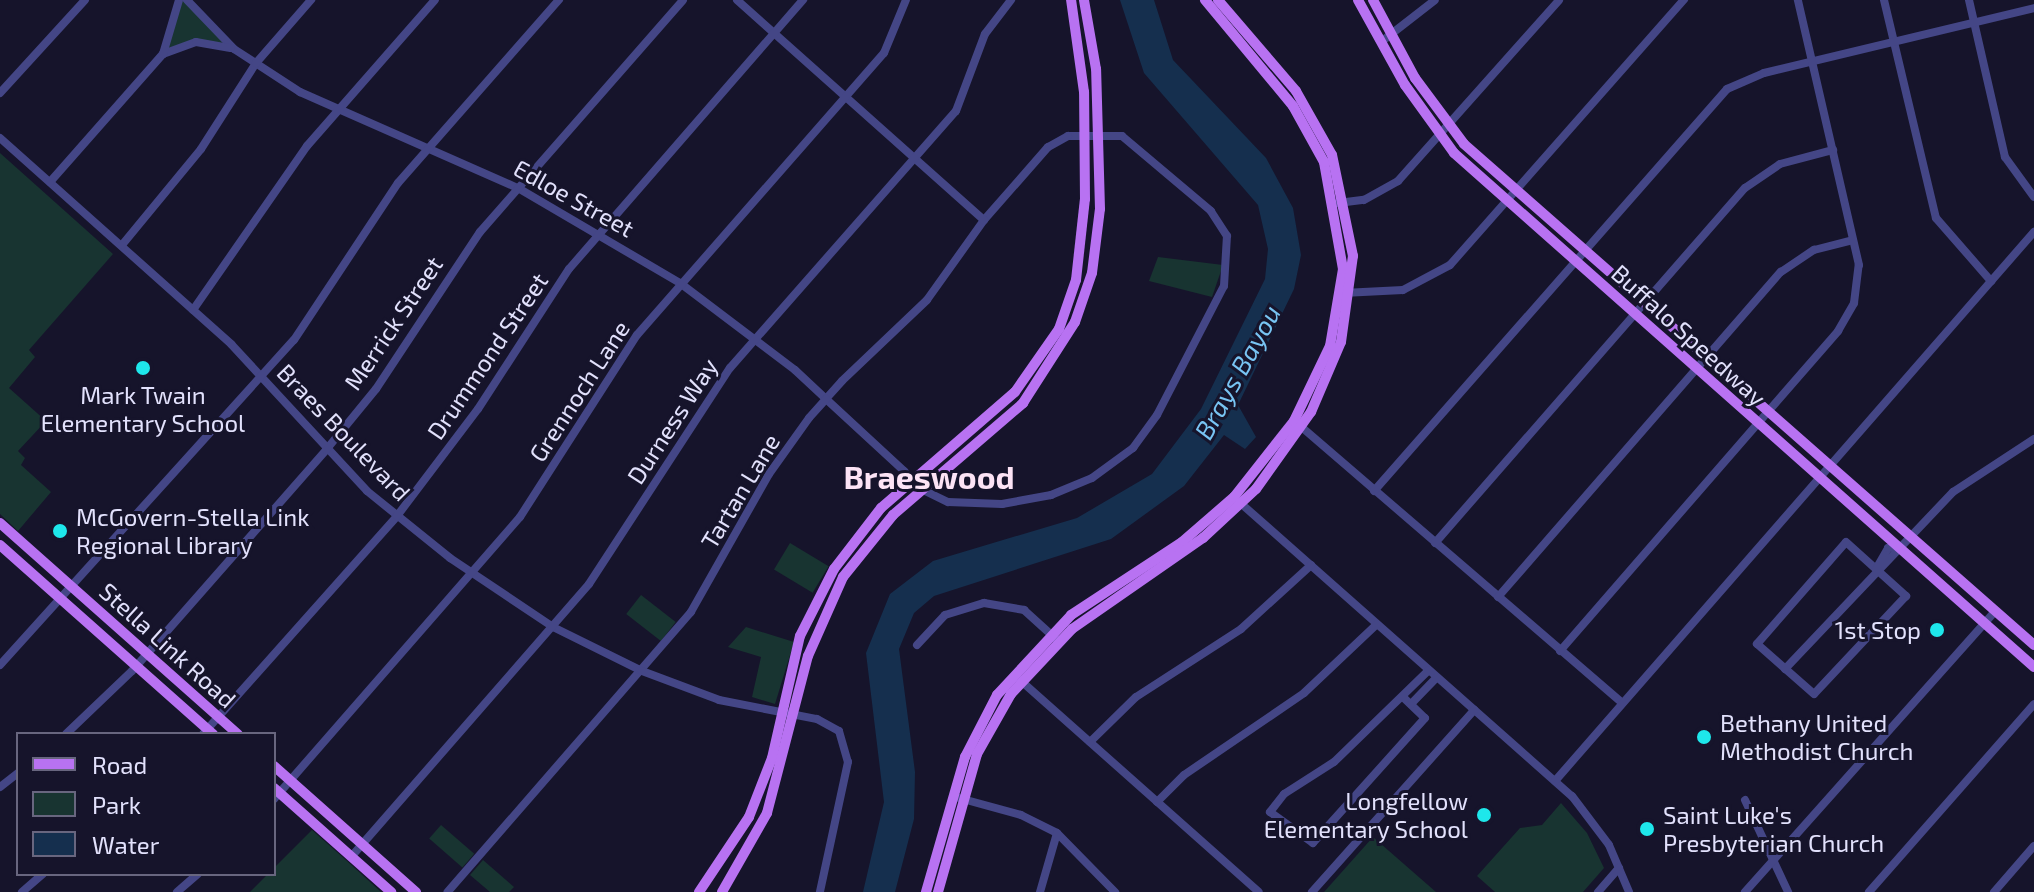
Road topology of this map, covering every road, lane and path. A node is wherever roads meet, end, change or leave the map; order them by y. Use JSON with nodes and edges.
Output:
{"nodes":[{"id":1,"x":85,"y":0,"type":"edge"},
{"id":2,"x":179,"y":0,"type":"edge"},
{"id":3,"x":187,"y":0,"type":"edge"},
{"id":4,"x":311,"y":0,"type":"edge"},
{"id":5,"x":435,"y":0,"type":"edge"},
{"id":6,"x":559,"y":0,"type":"edge"},
{"id":7,"x":683,"y":0,"type":"edge"},
{"id":8,"x":737,"y":0,"type":"edge"},
{"id":9,"x":803,"y":0,"type":"edge"},
{"id":10,"x":906,"y":0,"type":"edge"},
{"id":11,"x":1011,"y":0,"type":"edge"},
{"id":12,"x":1071,"y":0,"type":"edge"},
{"id":13,"x":1084,"y":0,"type":"edge"},
{"id":14,"x":1205,"y":0,"type":"edge"},
{"id":15,"x":1218,"y":0,"type":"edge"},
{"id":16,"x":1358,"y":0,"type":"edge"},
{"id":17,"x":1373,"y":0,"type":"edge"},
{"id":18,"x":1435,"y":0,"type":"edge"},
{"id":19,"x":1559,"y":0,"type":"edge"},
{"id":20,"x":1684,"y":0,"type":"edge"},
{"id":21,"x":1798,"y":0,"type":"edge"},
{"id":22,"x":1884,"y":0,"type":"edge"},
{"id":23,"x":1969,"y":0,"type":"edge"},
{"id":24,"x":2034,"y":8,"type":"edge"},
{"id":25,"x":1974,"y":22,"type":"junction"},
{"id":26,"x":775,"y":34,"type":"junction"},
{"id":27,"x":1392,"y":36,"type":"junction"},
{"id":28,"x":1894,"y":40,"type":"junction"},
{"id":29,"x":1381,"y":42,"type":"junction"},
{"id":30,"x":234,"y":49,"type":"junction"},
{"id":31,"x":163,"y":54,"type":"junction"},
{"id":32,"x":1812,"y":61,"type":"junction"},
{"id":33,"x":256,"y":63,"type":"junction"},
{"id":34,"x":0,"y":93,"type":"edge"},
{"id":35,"x":846,"y":97,"type":"junction"},
{"id":36,"x":336,"y":110,"type":"junction"},
{"id":37,"x":1447,"y":126,"type":"junction"},
{"id":38,"x":1099,"y":134,"type":"junction"},
{"id":39,"x":1083,"y":135,"type":"junction"},
{"id":40,"x":1439,"y":136,"type":"junction"},
{"id":41,"x":0,"y":138,"type":"edge"},
{"id":42,"x":430,"y":147,"type":"junction"},
{"id":43,"x":1833,"y":150,"type":"junction"},
{"id":44,"x":915,"y":158,"type":"junction"},
{"id":45,"x":50,"y":182,"type":"junction"},
{"id":46,"x":518,"y":188,"type":"junction"},
{"id":47,"x":1515,"y":190,"type":"junction"},
{"id":48,"x":2034,"y":197,"type":"edge"},
{"id":49,"x":1507,"y":200,"type":"junction"},
{"id":50,"x":1341,"y":203,"type":"junction"},
{"id":51,"x":984,"y":220,"type":"junction"},
{"id":52,"x":2034,"y":232,"type":"edge"},
{"id":53,"x":601,"y":233,"type":"junction"},
{"id":54,"x":1853,"y":240,"type":"junction"},
{"id":55,"x":122,"y":245,"type":"junction"},
{"id":56,"x":1578,"y":255,"type":"junction"},
{"id":57,"x":1991,"y":281,"type":"junction"},
{"id":58,"x":680,"y":283,"type":"junction"},
{"id":59,"x":1346,"y":293,"type":"junction"},
{"id":60,"x":1643,"y":304,"type":"junction"},
{"id":61,"x":193,"y":310,"type":"junction"},
{"id":62,"x":1635,"y":314,"type":"junction"},
{"id":63,"x":1057,"y":331,"type":"junction"},
{"id":64,"x":1069,"y":336,"type":"junction"},
{"id":65,"x":755,"y":337,"type":"junction"},
{"id":66,"x":1705,"y":359,"type":"junction"},
{"id":67,"x":1697,"y":369,"type":"junction"},
{"id":68,"x":262,"y":377,"type":"junction"},
{"id":69,"x":826,"y":399,"type":"junction"},
{"id":70,"x":1766,"y":412,"type":"junction"},
{"id":71,"x":1757,"y":422,"type":"junction"},
{"id":72,"x":1298,"y":424,"type":"junction"},
{"id":73,"x":2034,"y":439,"type":"edge"},
{"id":74,"x":326,"y":450,"type":"junction"},
{"id":75,"x":1829,"y":467,"type":"junction"},
{"id":76,"x":1821,"y":476,"type":"junction"},
{"id":77,"x":912,"y":479,"type":"junction"},
{"id":78,"x":921,"y":489,"type":"junction"},
{"id":79,"x":1374,"y":491,"type":"junction"},
{"id":80,"x":1238,"y":500,"type":"junction"},
{"id":81,"x":397,"y":516,"type":"junction"},
{"id":82,"x":1,"y":526,"type":"edge"},
{"id":83,"x":1909,"y":537,"type":"junction"},
{"id":84,"x":1435,"y":543,"type":"junction"},
{"id":85,"x":0,"y":545,"type":"edge"},
{"id":86,"x":1899,"y":546,"type":"junction"},
{"id":87,"x":1311,"y":565,"type":"junction"},
{"id":88,"x":834,"y":569,"type":"junction"},
{"id":89,"x":1876,"y":569,"type":"junction"},
{"id":90,"x":473,"y":574,"type":"junction"},
{"id":91,"x":844,"y":576,"type":"junction"},
{"id":92,"x":74,"y":589,"type":"junction"},
{"id":93,"x":1498,"y":597,"type":"junction"},
{"id":94,"x":64,"y":601,"type":"junction"},
{"id":95,"x":1995,"y":611,"type":"junction"},
{"id":96,"x":1983,"y":622,"type":"junction"},
{"id":97,"x":1377,"y":624,"type":"junction"},
{"id":98,"x":553,"y":627,"type":"junction"},
{"id":99,"x":1054,"y":637,"type":"junction"},
{"id":100,"x":917,"y":645,"type":"dead end"},
{"id":101,"x":2034,"y":645,"type":"edge"},
{"id":102,"x":1560,"y":651,"type":"junction"},
{"id":103,"x":147,"y":654,"type":"junction"},
{"id":104,"x":0,"y":665,"type":"edge"},
{"id":105,"x":136,"y":666,"type":"junction"},
{"id":106,"x":2034,"y":667,"type":"edge"},
{"id":107,"x":1785,"y":669,"type":"junction"},
{"id":108,"x":1429,"y":670,"type":"junction"},
{"id":109,"x":642,"y":671,"type":"junction"},
{"id":110,"x":1437,"y":677,"type":"junction"},
{"id":111,"x":1017,"y":678,"type":"junction"},
{"id":112,"x":1407,"y":701,"type":"junction"},
{"id":113,"x":1622,"y":703,"type":"junction"},
{"id":114,"x":2034,"y":704,"type":"edge"},
{"id":115,"x":1474,"y":710,"type":"junction"},
{"id":116,"x":782,"y":712,"type":"junction"},
{"id":117,"x":795,"y":714,"type":"junction"},
{"id":118,"x":219,"y":717,"type":"junction"},
{"id":119,"x":68,"y":732,"type":"edge"},
{"id":120,"x":208,"y":732,"type":"edge"},
{"id":121,"x":236,"y":732,"type":"edge"},
{"id":122,"x":1090,"y":742,"type":"junction"},
{"id":123,"x":276,"y":768,"type":"edge"},
{"id":124,"x":16,"y":775,"type":"edge"},
{"id":125,"x":291,"y":780,"type":"junction"},
{"id":126,"x":1555,"y":781,"type":"junction"},
{"id":127,"x":0,"y":787,"type":"edge"},
{"id":128,"x":276,"y":793,"type":"edge"},
{"id":129,"x":958,"y":798,"type":"junction"},
{"id":130,"x":1745,"y":800,"type":"dead end"},
{"id":131,"x":1157,"y":802,"type":"junction"},
{"id":132,"x":745,"y":826,"type":"junction"},
{"id":133,"x":761,"y":826,"type":"junction"},
{"id":134,"x":1057,"y":833,"type":"junction"},
{"id":135,"x":362,"y":844,"type":"junction"},
{"id":136,"x":2034,"y":846,"type":"edge"},
{"id":137,"x":351,"y":857,"type":"junction"},
{"id":138,"x":1772,"y":861,"type":"junction"},
{"id":139,"x":1619,"y":868,"type":"junction"},
{"id":140,"x":41,"y":876,"type":"edge"},
{"id":141,"x":196,"y":876,"type":"edge"},
{"id":142,"x":22,"y":892,"type":"edge"},
{"id":143,"x":177,"y":892,"type":"edge"},
{"id":144,"x":391,"y":892,"type":"edge"},
{"id":145,"x":416,"y":892,"type":"edge"},
{"id":146,"x":448,"y":892,"type":"edge"},
{"id":147,"x":699,"y":892,"type":"edge"},
{"id":148,"x":722,"y":892,"type":"edge"},
{"id":149,"x":820,"y":892,"type":"edge"},
{"id":150,"x":926,"y":892,"type":"edge"},
{"id":151,"x":938,"y":892,"type":"edge"},
{"id":152,"x":1040,"y":892,"type":"edge"},
{"id":153,"x":1115,"y":892,"type":"edge"},
{"id":154,"x":1259,"y":892,"type":"edge"},
{"id":155,"x":1312,"y":892,"type":"edge"},
{"id":156,"x":1598,"y":892,"type":"edge"},
{"id":157,"x":1629,"y":892,"type":"edge"},
{"id":158,"x":1745,"y":892,"type":"edge"},
{"id":159,"x":1788,"y":892,"type":"edge"},
{"id":160,"x":1869,"y":892,"type":"edge"},
{"id":161,"x":1994,"y":892,"type":"edge"}],
"edges":[{"from":1,"to":34,"type":"street"},
{"from":2,"to":31,"type":"street"},
{"from":3,"to":30,"type":"street","name":"Edloe Street"},
{"from":4,"to":33,"type":"street"},
{"from":5,"to":36,"type":"street"},
{"from":6,"to":42,"type":"street"},
{"from":7,"to":46,"type":"street","name":"Merrick Street"},
{"from":8,"to":26,"type":"street"},
{"from":9,"to":26,"type":"street","name":"Drummond Street"},
{"from":10,"to":35,"type":"street","name":"Grennoch Lane"},
{"from":11,"to":44,"type":"street","name":"Durness Way"},
{"from":12,"to":39,"type":"main road"},
{"from":13,"to":38,"type":"main road"},
{"from":14,"to":50,"type":"main road"},
{"from":15,"to":50,"type":"main road"},
{"from":16,"to":29,"type":"main road","name":"Buffalo Speedway"},
{"from":17,"to":27,"type":"main road","name":"Buffalo Speedway"},
{"from":18,"to":27,"type":"street"},
{"from":19,"to":37,"type":"street"},
{"from":20,"to":47,"type":"street"},
{"from":21,"to":32,"type":"street"},
{"from":22,"to":28,"type":"street"},
{"from":23,"to":25,"type":"street"},
{"from":24,"to":25,"type":"street"},
{"from":25,"to":28,"type":"street"},
{"from":25,"to":48,"type":"street"},
{"from":26,"to":35,"type":"street"},
{"from":26,"to":53,"type":"street","name":"Drummond Street"},
{"from":27,"to":29,"type":"street"},
{"from":27,"to":37,"type":"main road","name":"Buffalo Speedway"},
{"from":28,"to":32,"type":"street"},
{"from":28,"to":57,"type":"street"},
{"from":29,"to":40,"type":"main road","name":"Buffalo Speedway"},
{"from":30,"to":31,"type":"street"},
{"from":30,"to":33,"type":"street","name":"Edloe Street"},
{"from":31,"to":45,"type":"street"},
{"from":32,"to":43,"type":"street"},
{"from":32,"to":56,"type":"street"},
{"from":33,"to":36,"type":"street","name":"Edloe Street"},
{"from":33,"to":55,"type":"street"},
{"from":35,"to":44,"type":"street"},
{"from":35,"to":58,"type":"street","name":"Grennoch Lane"},
{"from":36,"to":42,"type":"street","name":"Edloe Street"},
{"from":36,"to":61,"type":"street"},
{"from":37,"to":40,"type":"street"},
{"from":37,"to":47,"type":"main road","name":"Buffalo Speedway"},
{"from":38,"to":39,"type":"street","name":"Tartan Lane"},
{"from":38,"to":64,"type":"main road"},
{"from":38,"to":78,"type":"street","name":"Tartan Lane"},
{"from":39,"to":51,"type":"street","name":"Tartan Lane"},
{"from":39,"to":63,"type":"main road"},
{"from":40,"to":49,"type":"main road","name":"Buffalo Speedway"},
{"from":40,"to":50,"type":"street"},
{"from":41,"to":45,"type":"street","name":"Braes Boulevard"},
{"from":42,"to":46,"type":"street","name":"Edloe Street"},
{"from":42,"to":68,"type":"street"},
{"from":43,"to":54,"type":"street"},
{"from":43,"to":60,"type":"street"},
{"from":44,"to":51,"type":"street"},
{"from":44,"to":65,"type":"street","name":"Durness Way"},
{"from":45,"to":55,"type":"street","name":"Braes Boulevard"},
{"from":46,"to":53,"type":"street","name":"Edloe Street"},
{"from":46,"to":74,"type":"street","name":"Merrick Street"},
{"from":47,"to":49,"type":"street"},
{"from":47,"to":56,"type":"main road","name":"Buffalo Speedway"},
{"from":49,"to":56,"type":"main road","name":"Buffalo Speedway"},
{"from":49,"to":59,"type":"street"},
{"from":50,"to":59,"type":"main road"},
{"from":51,"to":69,"type":"street","name":"Tartan Lane"},
{"from":52,"to":57,"type":"street"},
{"from":53,"to":58,"type":"street","name":"Edloe Street"},
{"from":53,"to":81,"type":"street","name":"Drummond Street"},
{"from":54,"to":66,"type":"street"},
{"from":54,"to":70,"type":"street"},
{"from":55,"to":61,"type":"street","name":"Braes Boulevard"},
{"from":56,"to":60,"type":"main road","name":"Buffalo Speedway"},
{"from":56,"to":62,"type":"main road","name":"Buffalo Speedway"},
{"from":56,"to":79,"type":"street"},
{"from":57,"to":75,"type":"street"},
{"from":58,"to":65,"type":"street","name":"Edloe Street"},
{"from":58,"to":90,"type":"street","name":"Grennoch Lane"},
{"from":59,"to":72,"type":"main road"},
{"from":60,"to":62,"type":"street"},
{"from":60,"to":66,"type":"main road","name":"Buffalo Speedway"},
{"from":61,"to":68,"type":"street","name":"Braes Boulevard"},
{"from":62,"to":67,"type":"main road","name":"Buffalo Speedway"},
{"from":62,"to":84,"type":"street"},
{"from":63,"to":64,"type":"main road"},
{"from":63,"to":77,"type":"main road"},
{"from":64,"to":78,"type":"main road"},
{"from":65,"to":69,"type":"street","name":"Edloe Street"},
{"from":65,"to":98,"type":"street","name":"Durness Way"},
{"from":66,"to":67,"type":"street"},
{"from":66,"to":70,"type":"main road","name":"Buffalo Speedway"},
{"from":67,"to":71,"type":"main road","name":"Buffalo Speedway"},
{"from":67,"to":93,"type":"street"},
{"from":68,"to":74,"type":"street","name":"Braes Boulevard"},
{"from":68,"to":92,"type":"street"},
{"from":69,"to":77,"type":"street","name":"Edloe Street"},
{"from":69,"to":109,"type":"street","name":"Tartan Lane"},
{"from":70,"to":71,"type":"street"},
{"from":70,"to":75,"type":"main road","name":"Buffalo Speedway"},
{"from":71,"to":76,"type":"main road","name":"Buffalo Speedway"},
{"from":71,"to":102,"type":"street"},
{"from":72,"to":79,"type":"street"},
{"from":72,"to":80,"type":"main road"},
{"from":73,"to":83,"type":"street"},
{"from":74,"to":81,"type":"street","name":"Braes Boulevard"},
{"from":74,"to":103,"type":"street","name":"Merrick Street"},
{"from":75,"to":76,"type":"street"},
{"from":75,"to":83,"type":"main road","name":"Buffalo Speedway"},
{"from":76,"to":86,"type":"main road","name":"Buffalo Speedway"},
{"from":76,"to":113,"type":"street"},
{"from":77,"to":78,"type":"street","name":"Edloe Street"},
{"from":77,"to":88,"type":"main road"},
{"from":78,"to":91,"type":"main road"},
{"from":79,"to":84,"type":"street"},
{"from":80,"to":87,"type":"street"},
{"from":80,"to":99,"type":"main road"},
{"from":81,"to":90,"type":"street","name":"Braes Boulevard"},
{"from":81,"to":118,"type":"street","name":"Drummond Street"},
{"from":82,"to":92,"type":"main road","name":"Stella Link Road"},
{"from":83,"to":86,"type":"street"},
{"from":83,"to":95,"type":"main road","name":"Buffalo Speedway"},
{"from":84,"to":93,"type":"street"},
{"from":85,"to":94,"type":"main road","name":"Stella Link Road"},
{"from":86,"to":89,"type":"street"},
{"from":86,"to":96,"type":"main road","name":"Buffalo Speedway"},
{"from":87,"to":97,"type":"street"},
{"from":87,"to":122,"type":"street"},
{"from":88,"to":91,"type":"main road"},
{"from":88,"to":116,"type":"main road"},
{"from":89,"to":107,"type":"street"},
{"from":89,"to":107,"type":"street"},
{"from":89,"to":107,"type":"street"},
{"from":90,"to":98,"type":"street","name":"Braes Boulevard"},
{"from":90,"to":125,"type":"street","name":"Grennoch Lane"},
{"from":91,"to":117,"type":"main road"},
{"from":92,"to":94,"type":"street"},
{"from":92,"to":103,"type":"main road","name":"Stella Link Road"},
{"from":93,"to":102,"type":"street"},
{"from":94,"to":104,"type":"street"},
{"from":94,"to":105,"type":"main road","name":"Stella Link Road"},
{"from":95,"to":96,"type":"street"},
{"from":95,"to":101,"type":"main road","name":"Buffalo Speedway"},
{"from":96,"to":106,"type":"main road","name":"Buffalo Speedway"},
{"from":96,"to":138,"type":"street"},
{"from":97,"to":108,"type":"street"},
{"from":97,"to":131,"type":"street"},
{"from":98,"to":109,"type":"street","name":"Braes Boulevard"},
{"from":98,"to":135,"type":"street","name":"Durness Way"},
{"from":99,"to":100,"type":"street"},
{"from":99,"to":111,"type":"main road"},
{"from":102,"to":113,"type":"street"},
{"from":103,"to":105,"type":"street","name":"Merrick Street"},
{"from":103,"to":118,"type":"main road","name":"Stella Link Road"},
{"from":105,"to":119,"type":"street","name":"Merrick Street"},
{"from":105,"to":120,"type":"main road","name":"Stella Link Road"},
{"from":108,"to":110,"type":"street"},
{"from":108,"to":112,"type":"street"},
{"from":109,"to":116,"type":"street","name":"Braes Boulevard"},
{"from":109,"to":146,"type":"street","name":"Tartan Lane"},
{"from":110,"to":112,"type":"street"},
{"from":110,"to":115,"type":"street"},
{"from":111,"to":122,"type":"street"},
{"from":111,"to":129,"type":"main road"},
{"from":112,"to":112,"type":"street"},
{"from":113,"to":126,"type":"street"},
{"from":114,"to":160,"type":"street"},
{"from":115,"to":126,"type":"street"},
{"from":115,"to":155,"type":"street"},
{"from":116,"to":117,"type":"street","name":"Braes Boulevard"},
{"from":116,"to":132,"type":"main road"},
{"from":117,"to":133,"type":"main road"},
{"from":117,"to":149,"type":"street","name":"Braes Boulevard"},
{"from":118,"to":120,"type":"street","name":"Drummond Street"},
{"from":118,"to":121,"type":"main road","name":"Stella Link Road"},
{"from":122,"to":131,"type":"street"},
{"from":123,"to":125,"type":"main road"},
{"from":124,"to":127,"type":"street"},
{"from":125,"to":128,"type":"street","name":"Grennoch Lane"},
{"from":125,"to":135,"type":"main road"},
{"from":126,"to":139,"type":"street"},
{"from":128,"to":137,"type":"main road"},
{"from":129,"to":134,"type":"street"},
{"from":129,"to":150,"type":"main road"},
{"from":129,"to":151,"type":"main road"},
{"from":130,"to":138,"type":"street"},
{"from":131,"to":154,"type":"street"},
{"from":132,"to":133,"type":"main road"},
{"from":132,"to":147,"type":"main road"},
{"from":133,"to":148,"type":"main road"},
{"from":134,"to":152,"type":"street"},
{"from":134,"to":153,"type":"street"},
{"from":135,"to":137,"type":"street","name":"Durness Way"},
{"from":135,"to":145,"type":"main road"},
{"from":136,"to":161,"type":"street"},
{"from":137,"to":144,"type":"main road"},
{"from":138,"to":158,"type":"street"},
{"from":138,"to":159,"type":"street"},
{"from":139,"to":156,"type":"street"},
{"from":139,"to":157,"type":"street"},
{"from":140,"to":142,"type":"street"},
{"from":141,"to":143,"type":"street"}]}
